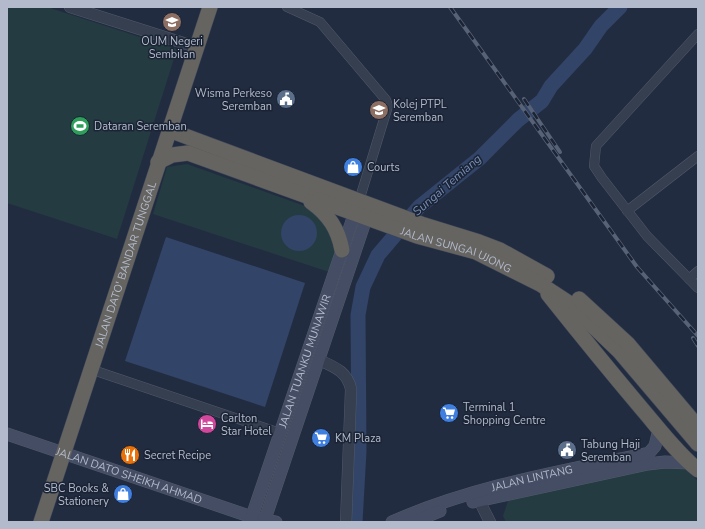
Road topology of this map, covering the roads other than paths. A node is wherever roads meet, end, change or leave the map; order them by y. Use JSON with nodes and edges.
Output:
{"nodes":[{"id":1,"x":70,"y":7,"type":"edge"},
{"id":2,"x":210,"y":7,"type":"edge"},
{"id":3,"x":286,"y":7,"type":"edge"},
{"id":4,"x":698,"y":34,"type":"edge"},
{"id":5,"x":196,"y":47,"type":"junction"},
{"id":6,"x":168,"y":130,"type":"junction"},
{"id":7,"x":698,"y":156,"type":"edge"},
{"id":8,"x":158,"y":162,"type":"junction"},
{"id":9,"x":300,"y":194,"type":"junction"},
{"id":10,"x":363,"y":210,"type":"junction"},
{"id":11,"x":627,"y":211,"type":"junction"},
{"id":12,"x":421,"y":230,"type":"junction"},
{"id":13,"x":342,"y":250,"type":"junction"},
{"id":14,"x":698,"y":271,"type":"edge"},
{"id":15,"x":689,"y":279,"type":"junction"},
{"id":16,"x":540,"y":284,"type":"junction"},
{"id":17,"x":698,"y":288,"type":"edge"},
{"id":18,"x":318,"y":360,"type":"junction"},
{"id":19,"x":90,"y":370,"type":"junction"},
{"id":20,"x":698,"y":427,"type":"edge"},
{"id":21,"x":659,"y":429,"type":"junction"},
{"id":22,"x":280,"y":433,"type":"junction"},
{"id":23,"x":7,"y":434,"type":"edge"},
{"id":24,"x":698,"y":444,"type":"edge"},
{"id":25,"x":63,"y":453,"type":"junction"},
{"id":26,"x":621,"y":465,"type":"junction"},
{"id":27,"x":694,"y":466,"type":"edge"},
{"id":28,"x":477,"y":497,"type":"junction"},
{"id":29,"x":261,"y":521,"type":"edge"},
{"id":30,"x":41,"y":522,"type":"edge"},
{"id":31,"x":346,"y":522,"type":"edge"},
{"id":32,"x":392,"y":522,"type":"edge"},
{"id":33,"x":413,"y":522,"type":"edge"},
{"id":34,"x":490,"y":522,"type":"edge"}],
"edges":[{"from":1,"to":5,"type":"street"},
{"from":2,"to":5,"type":"highway","name":"JALAN DATO' BANDAR TUNGGAL"},
{"from":3,"to":10,"type":"street"},
{"from":4,"to":11,"type":"street"},
{"from":5,"to":6,"type":"highway","name":"JALAN DATO' BANDAR TUNGGAL"},
{"from":6,"to":8,"type":"highway","name":"JALAN DATO' BANDAR TUNGGAL"},
{"from":6,"to":10,"type":"highway","name":"JALAN SUNGAI UJONG"},
{"from":7,"to":11,"type":"street"},
{"from":8,"to":9,"type":"highway","name":"JALAN SUNGAI UJONG"},
{"from":8,"to":19,"type":"highway","name":"JALAN DATO' BANDAR TUNGGAL"},
{"from":9,"to":10,"type":"highway","name":"JALAN SUNGAI UJONG"},
{"from":9,"to":13,"type":"highway"},
{"from":10,"to":12,"type":"highway","name":"JALAN SUNGAI UJONG"},
{"from":10,"to":13,"type":"main road","name":"JALAN TUANKU MUNAWIR"},
{"from":10,"to":18,"type":"main road","name":"JALAN TUANKU MUNAWIR"},
{"from":11,"to":15,"type":"street"},
{"from":12,"to":16,"type":"highway","name":"JALAN SUNGAI UJONG"},
{"from":12,"to":20,"type":"highway","name":"JALAN SUNGAI UJONG"},
{"from":13,"to":22,"type":"main road","name":"JALAN TUANKU MUNAWIR"},
{"from":14,"to":15,"type":"street"},
{"from":15,"to":17,"type":"street"},
{"from":16,"to":21,"type":"highway"},
{"from":16,"to":24,"type":"highway","name":"JALAN SUNGAI UJONG"},
{"from":18,"to":29,"type":"main road","name":"JALAN TUANKU MUNAWIR"},
{"from":18,"to":31,"type":"street"},
{"from":19,"to":22,"type":"street"},
{"from":19,"to":25,"type":"highway","name":"JALAN DATO' BANDAR TUNGGAL"},
{"from":21,"to":26,"type":"main road","name":"JALAN LINTANG"},
{"from":21,"to":27,"type":"highway"},
{"from":22,"to":29,"type":"main road","name":"JALAN TUANKU MUNAWIR"},
{"from":23,"to":25,"type":"main road","name":"JALAN DATO SHEIKH AHMAD"},
{"from":25,"to":29,"type":"main road","name":"JALAN DATO SHEIKH AHMAD"},
{"from":25,"to":30,"type":"highway","name":"JALAN DATO' BANDAR TUNGGAL"},
{"from":26,"to":27,"type":"main road","name":"JALAN LINTANG"},
{"from":26,"to":28,"type":"main road","name":"JALAN LINTANG"},
{"from":28,"to":32,"type":"main road","name":"JALAN LINTANG"},
{"from":28,"to":33,"type":"main road","name":"JALAN LINTANG"},
{"from":28,"to":34,"type":"street"}]}
